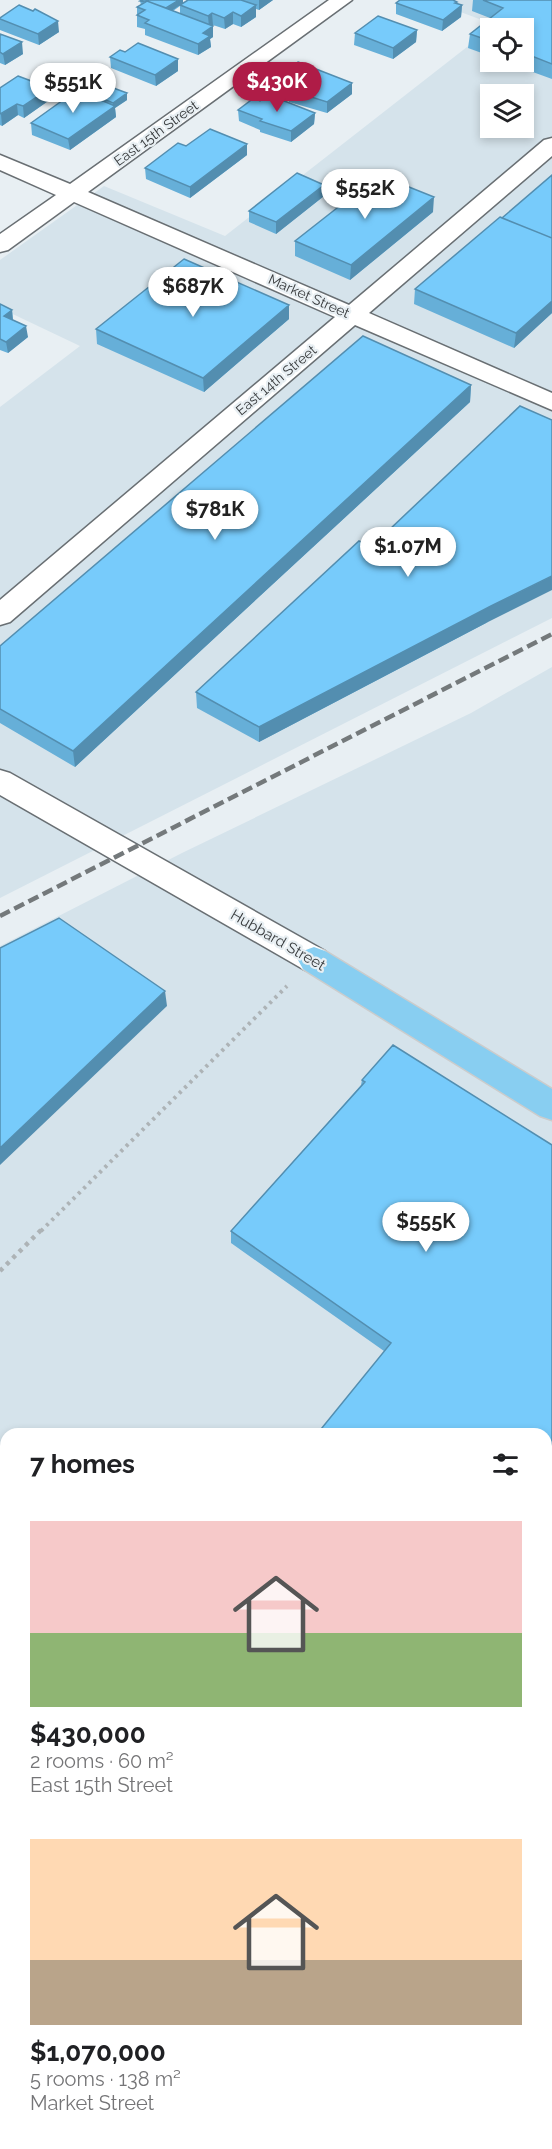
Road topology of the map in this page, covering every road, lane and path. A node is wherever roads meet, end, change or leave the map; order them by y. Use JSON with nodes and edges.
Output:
{"nodes":[{"id":1,"x":342,"y":0,"type":"edge"},
{"id":2,"x":552,"y":145,"type":"edge"},
{"id":3,"x":0,"y":162,"type":"edge"},
{"id":4,"x":72,"y":193,"type":"junction"},
{"id":5,"x":0,"y":245,"type":"edge"},
{"id":6,"x":352,"y":315,"type":"junction"},
{"id":7,"x":552,"y":402,"type":"edge"},
{"id":8,"x":0,"y":615,"type":"edge"},
{"id":9,"x":0,"y":781,"type":"edge"},
{"id":10,"x":314,"y":960,"type":"junction"},
{"id":11,"x":552,"y":1107,"type":"edge"},
{"id":12,"x":0,"y":1271,"type":"edge"}],
"edges":[{"from":1,"to":4,"type":"street","name":"East 15th Street"},
{"from":2,"to":6,"type":"street","name":"East 14th Street"},
{"from":3,"to":4,"type":"street","name":"Market Street"},
{"from":4,"to":5,"type":"street","name":"East 15th Street"},
{"from":4,"to":6,"type":"street","name":"Market Street"},
{"from":6,"to":7,"type":"street","name":"Market Street"},
{"from":6,"to":8,"type":"street","name":"East 14th Street"},
{"from":9,"to":10,"type":"street","name":"Hubbard Street"},
{"from":10,"to":11,"type":"main road","name":"Hubbard Street"},
{"from":10,"to":12,"type":"path"}]}
